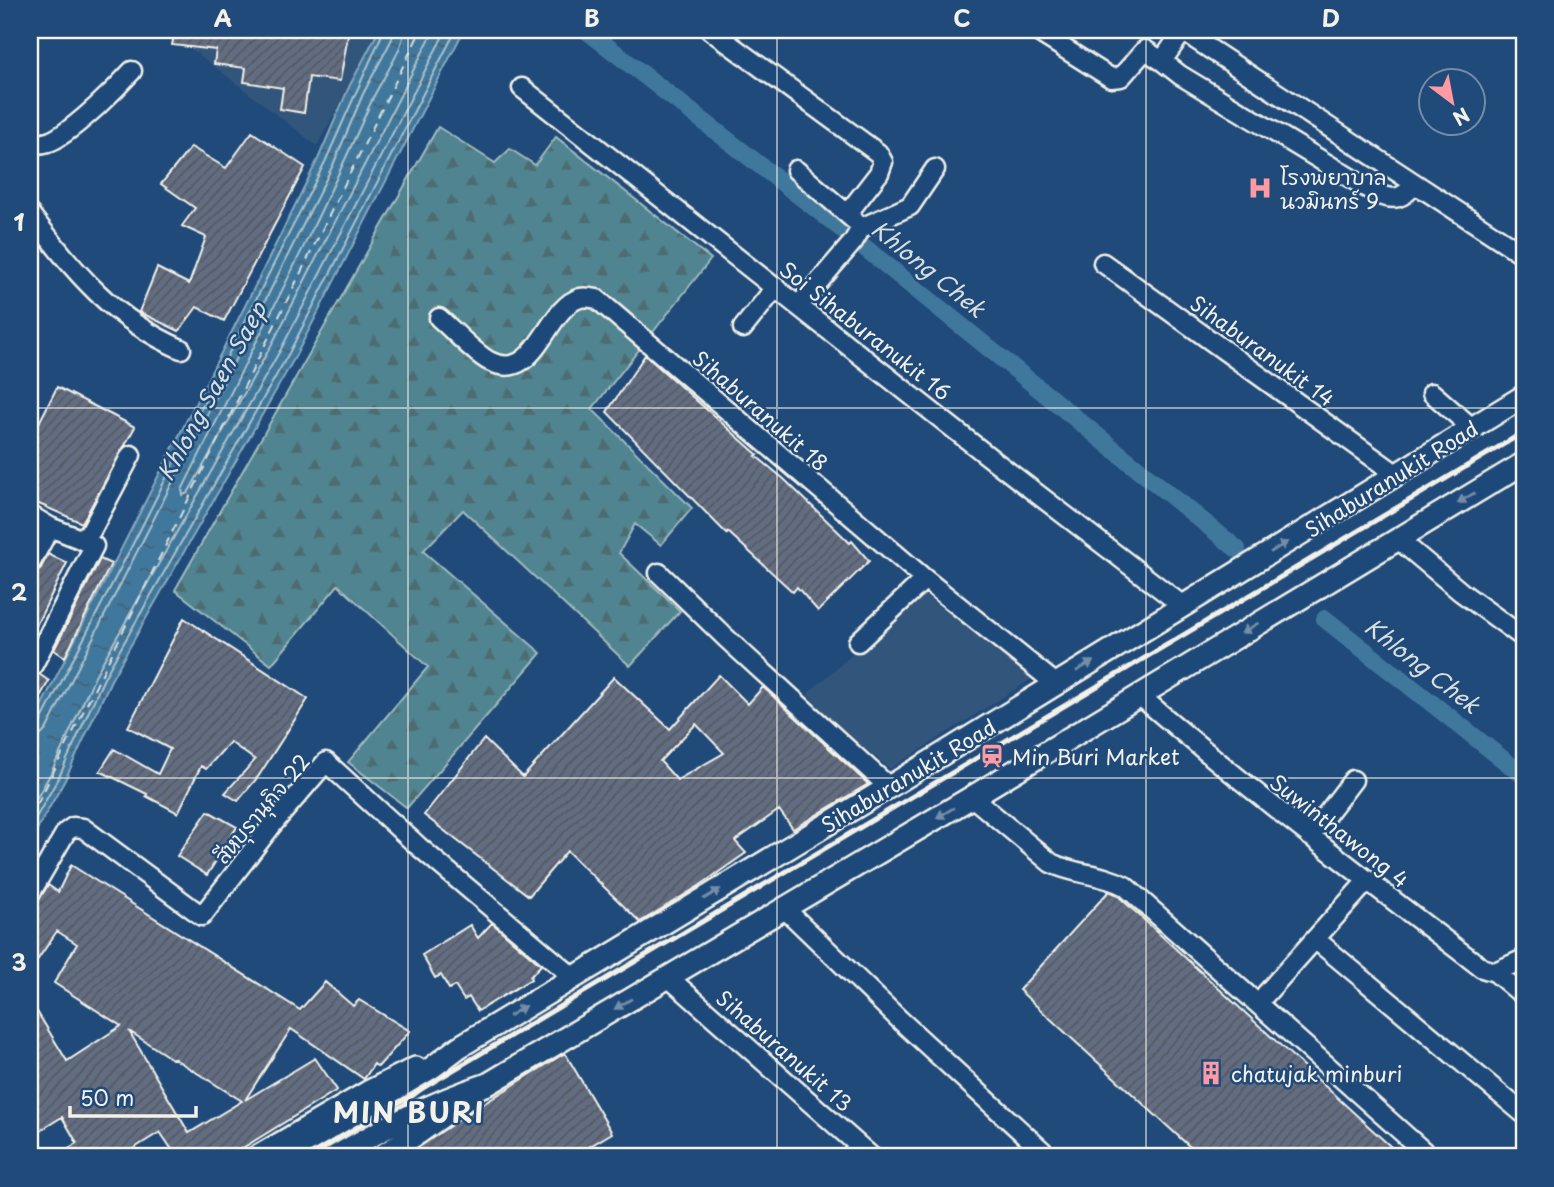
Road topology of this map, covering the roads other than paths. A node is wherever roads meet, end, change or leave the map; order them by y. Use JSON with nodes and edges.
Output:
{"nodes":[{"id":1,"x":710,"y":30,"type":"edge"},
{"id":2,"x":1035,"y":30,"type":"edge"},
{"id":3,"x":1182,"y":31,"type":"edge"},
{"id":4,"x":1162,"y":61,"type":"junction"},
{"id":5,"x":132,"y":71,"type":"dead end"},
{"id":6,"x":522,"y":88,"type":"dead end"},
{"id":7,"x":30,"y":143,"type":"edge"},
{"id":8,"x":934,"y":169,"type":"dead end"},
{"id":9,"x":796,"y":170,"type":"dead end"},
{"id":10,"x":1415,"y":184,"type":"junction"},
{"id":11,"x":848,"y":213,"type":"junction"},
{"id":12,"x":30,"y":214,"type":"edge"},
{"id":13,"x":861,"y":228,"type":"junction"},
{"id":14,"x":1524,"y":256,"type":"edge"},
{"id":15,"x":1103,"y":262,"type":"dead end"},
{"id":16,"x":776,"y":287,"type":"junction"},
{"id":17,"x":799,"y":305,"type":"junction"},
{"id":18,"x":439,"y":318,"type":"dead end"},
{"id":19,"x":743,"y":328,"type":"dead end"},
{"id":20,"x":181,"y":349,"type":"dead end"},
{"id":21,"x":1432,"y":393,"type":"dead end"},
{"id":22,"x":1524,"y":396,"type":"edge"},
{"id":23,"x":1472,"y":428,"type":"junction"},
{"id":24,"x":131,"y":455,"type":"dead end"},
{"id":25,"x":1524,"y":463,"type":"edge"},
{"id":26,"x":1396,"y":474,"type":"junction"},
{"id":27,"x":30,"y":515,"type":"edge"},
{"id":28,"x":50,"y":527,"type":"junction"},
{"id":29,"x":80,"y":539,"type":"junction"},
{"id":30,"x":1398,"y":539,"type":"junction"},
{"id":31,"x":30,"y":564,"type":"edge"},
{"id":32,"x":659,"y":573,"type":"dead end"},
{"id":33,"x":925,"y":579,"type":"junction"},
{"id":34,"x":1183,"y":606,"type":"junction"},
{"id":35,"x":1524,"y":638,"type":"edge"},
{"id":36,"x":858,"y":642,"type":"dead end"},
{"id":37,"x":33,"y":666,"type":"dead end"},
{"id":38,"x":1056,"y":684,"type":"junction"},
{"id":39,"x":1139,"y":695,"type":"junction"},
{"id":40,"x":1353,"y":779,"type":"dead end"},
{"id":41,"x":889,"y":787,"type":"junction"},
{"id":42,"x":972,"y":797,"type":"junction"},
{"id":43,"x":1310,"y":836,"type":"junction"},
{"id":44,"x":1367,"y":881,"type":"junction"},
{"id":45,"x":30,"y":894,"type":"edge"},
{"id":46,"x":784,"y":908,"type":"junction"},
{"id":47,"x":1315,"y":939,"type":"junction"},
{"id":48,"x":1524,"y":959,"type":"edge"},
{"id":49,"x":1495,"y":972,"type":"junction"},
{"id":50,"x":573,"y":977,"type":"junction"},
{"id":51,"x":668,"y":977,"type":"junction"},
{"id":52,"x":1265,"y":995,"type":"dead end"},
{"id":53,"x":1524,"y":996,"type":"edge"},
{"id":54,"x":459,"y":1047,"type":"junction"},
{"id":55,"x":488,"y":1084,"type":"junction"},
{"id":56,"x":1524,"y":1114,"type":"edge"},
{"id":57,"x":257,"y":1157,"type":"edge"},
{"id":58,"x":296,"y":1157,"type":"edge"},
{"id":59,"x":334,"y":1157,"type":"edge"},
{"id":60,"x":380,"y":1157,"type":"edge"},
{"id":61,"x":872,"y":1157,"type":"edge"},
{"id":62,"x":1049,"y":1157,"type":"edge"},
{"id":63,"x":1430,"y":1157,"type":"edge"}],
"edges":[{"from":1,"to":11,"type":"street"},
{"from":2,"to":4,"type":"street"},
{"from":3,"to":4,"type":"street"},
{"from":3,"to":10,"type":"street"},
{"from":4,"to":10,"type":"street"},
{"from":5,"to":7,"type":"street"},
{"from":6,"to":16,"type":"street","name":"Soi Sihaburanukit 16"},
{"from":8,"to":13,"type":"street"},
{"from":9,"to":11,"type":"street"},
{"from":10,"to":14,"type":"street"},
{"from":11,"to":13,"type":"street"},
{"from":12,"to":20,"type":"street"},
{"from":13,"to":17,"type":"street"},
{"from":15,"to":26,"type":"street","name":"Sihaburanukit 14"},
{"from":16,"to":17,"type":"street","name":"Soi Sihaburanukit 16"},
{"from":16,"to":19,"type":"street"},
{"from":17,"to":34,"type":"street","name":"Soi Sihaburanukit 16"},
{"from":18,"to":33,"type":"street","name":"Sihaburanukit 18"},
{"from":21,"to":23,"type":"street"},
{"from":22,"to":23,"type":"main road","name":"Sihaburanukit Road"},
{"from":23,"to":26,"type":"main road","name":"Sihaburanukit Road"},
{"from":24,"to":29,"type":"street"},
{"from":25,"to":30,"type":"main road","one_way":true},
{"from":34,"to":26,"type":"main road","name":"Sihaburanukit Road","one_way":true},
{"from":27,"to":28,"type":"street"},
{"from":28,"to":29,"type":"street"},
{"from":28,"to":31,"type":"street"},
{"from":29,"to":37,"type":"street"},
{"from":30,"to":35,"type":"street"},
{"from":30,"to":39,"type":"main road","one_way":true},
{"from":32,"to":41,"type":"street"},
{"from":33,"to":36,"type":"street"},
{"from":33,"to":38,"type":"street","name":"Sihaburanukit 18"},
{"from":38,"to":34,"type":"main road","name":"Sihaburanukit Road","one_way":true},
{"from":38,"to":41,"type":"main road","name":"Sihaburanukit Road"},
{"from":39,"to":42,"type":"main road"},
{"from":39,"to":43,"type":"street","name":"Suwinthawong 4"},
{"from":40,"to":43,"type":"street"},
{"from":50,"to":41,"type":"main road","name":"Sihaburanukit Road","one_way":true},
{"from":42,"to":46,"type":"main road","one_way":true},
{"from":42,"to":63,"type":"street"},
{"from":43,"to":44,"type":"street","name":"Suwinthawong 4"},
{"from":44,"to":47,"type":"street"},
{"from":44,"to":49,"type":"street","name":"Suwinthawong 4"},
{"from":45,"to":50,"type":"street","name":"สีหบุรานุกิจ 22"},
{"from":46,"to":51,"type":"main road"},
{"from":46,"to":62,"type":"street"},
{"from":47,"to":52,"type":"street"},
{"from":47,"to":56,"type":"street"},
{"from":48,"to":49,"type":"street"},
{"from":49,"to":53,"type":"street","name":"Suwinthawong 4"},
{"from":54,"to":50,"type":"main road","name":"Sihaburanukit Road","one_way":true},
{"from":51,"to":55,"type":"main road","one_way":true},
{"from":51,"to":61,"type":"street","name":"Sihaburanukit 13"},
{"from":54,"to":57,"type":"main road"},
{"from":54,"to":58,"type":"main road","name":"Sihaburanukit Road"},
{"from":55,"to":59,"type":"main road"},
{"from":55,"to":60,"type":"main road"}]}
